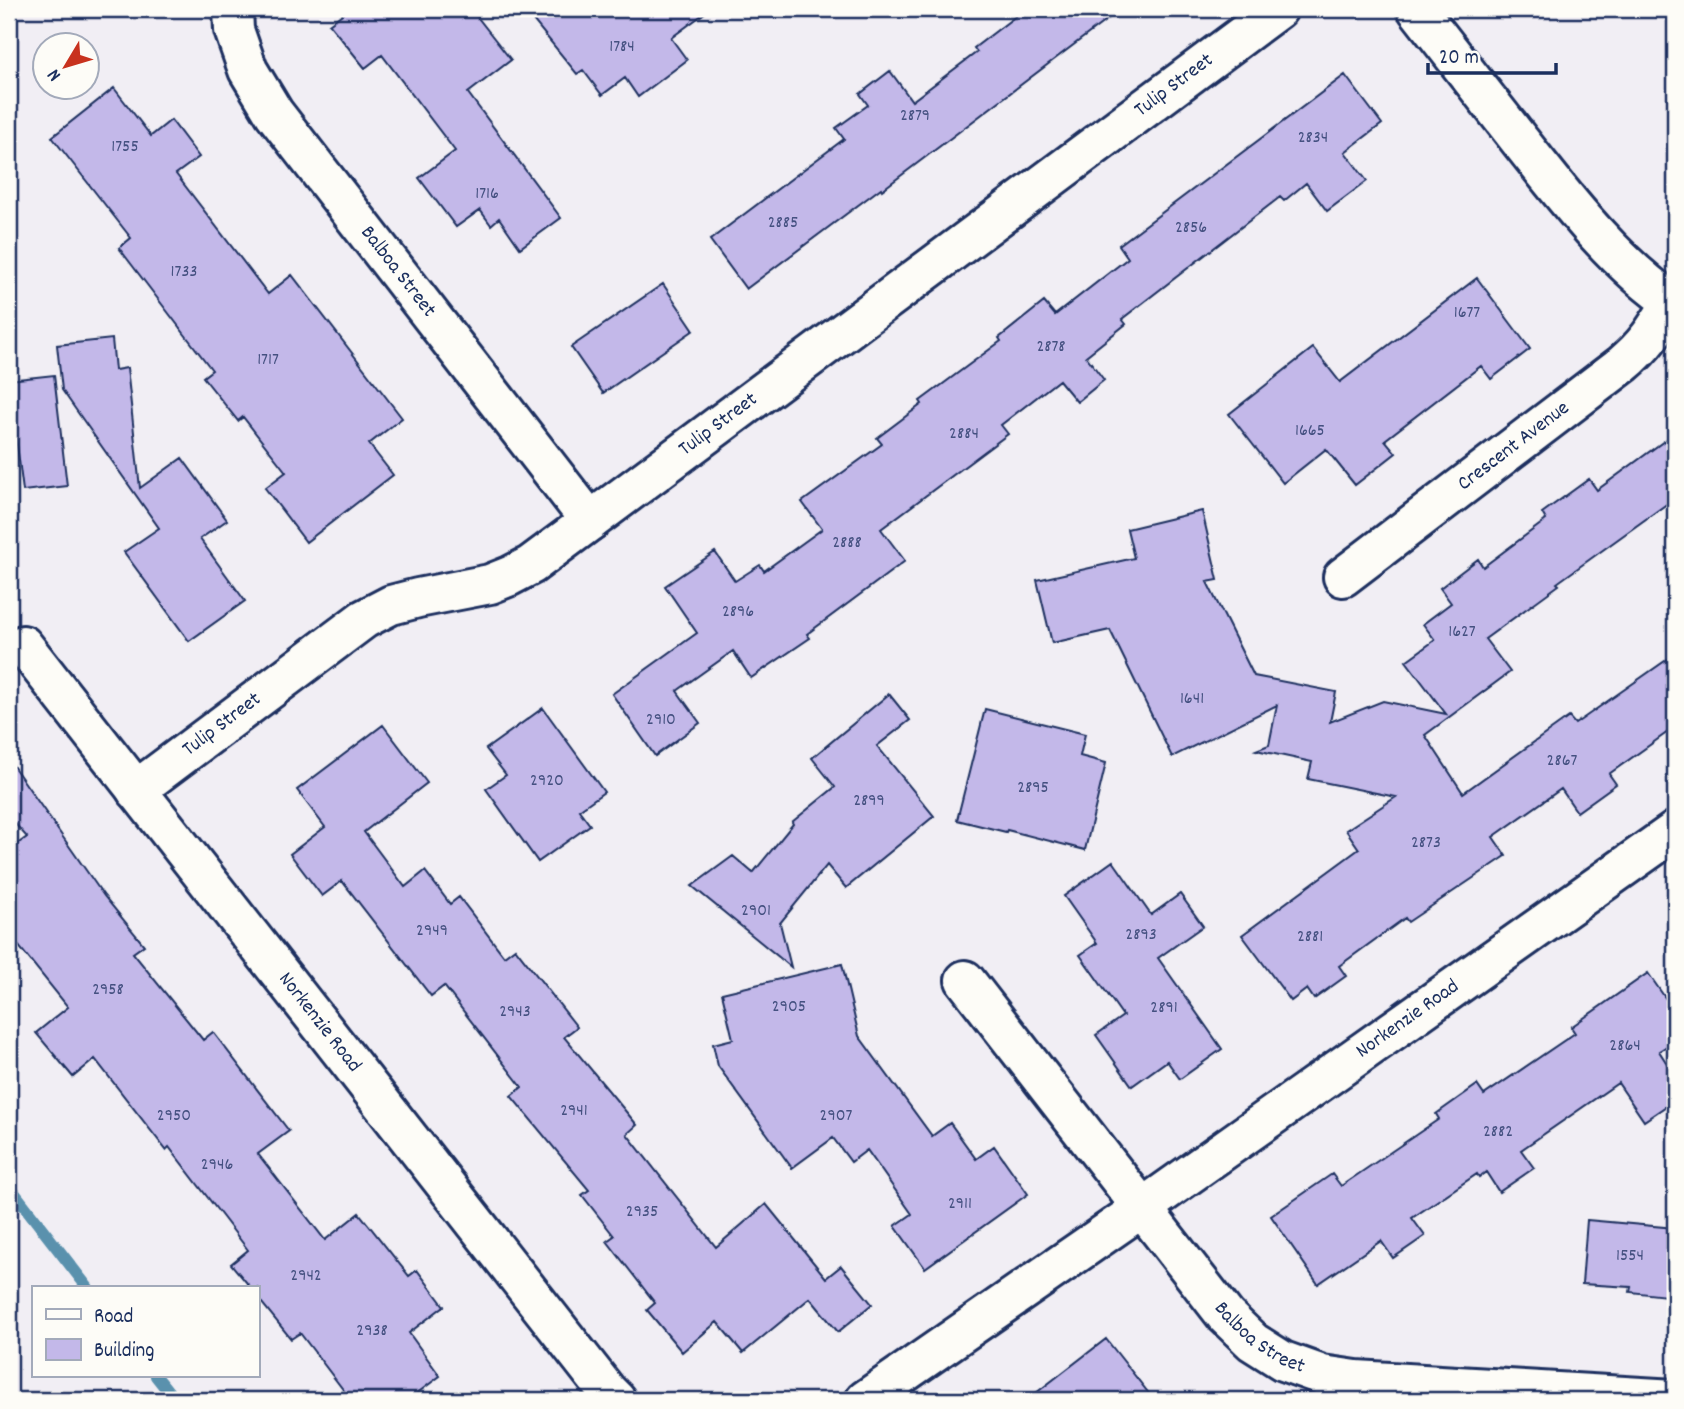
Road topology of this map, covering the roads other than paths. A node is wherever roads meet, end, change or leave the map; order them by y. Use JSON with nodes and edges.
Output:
{"nodes":[{"id":1,"x":233,"y":9,"type":"edge"},
{"id":2,"x":1278,"y":9,"type":"edge"},
{"id":3,"x":1417,"y":9,"type":"edge"},
{"id":4,"x":1674,"y":303,"type":"edge"},
{"id":5,"x":590,"y":521,"type":"junction"},
{"id":6,"x":1343,"y":577,"type":"dead end"},
{"id":7,"x":23,"y":645,"type":"dead end"},
{"id":8,"x":136,"y":790,"type":"junction"},
{"id":9,"x":1675,"y":831,"type":"edge"},
{"id":10,"x":965,"y":980,"type":"dead end"},
{"id":11,"x":1142,"y":1208,"type":"junction"},
{"id":12,"x":1675,"y":1399,"type":"edge"},
{"id":13,"x":616,"y":1400,"type":"edge"},
{"id":14,"x":865,"y":1400,"type":"edge"}],
"edges":[{"from":1,"to":5,"type":"street","name":"Balboa Street"},
{"from":2,"to":5,"type":"street","name":"Tulip Street"},
{"from":3,"to":4,"type":"street","name":"Crescent Avenue"},
{"from":4,"to":6,"type":"street","name":"Crescent Avenue"},
{"from":5,"to":8,"type":"street","name":"Tulip Street"},
{"from":7,"to":8,"type":"street","name":"Norkenzie Road"},
{"from":8,"to":13,"type":"street","name":"Norkenzie Road"},
{"from":9,"to":11,"type":"street","name":"Norkenzie Road"},
{"from":10,"to":11,"type":"street"},
{"from":11,"to":12,"type":"street","name":"Balboa Street"},
{"from":11,"to":14,"type":"street","name":"Norkenzie Road"}]}
